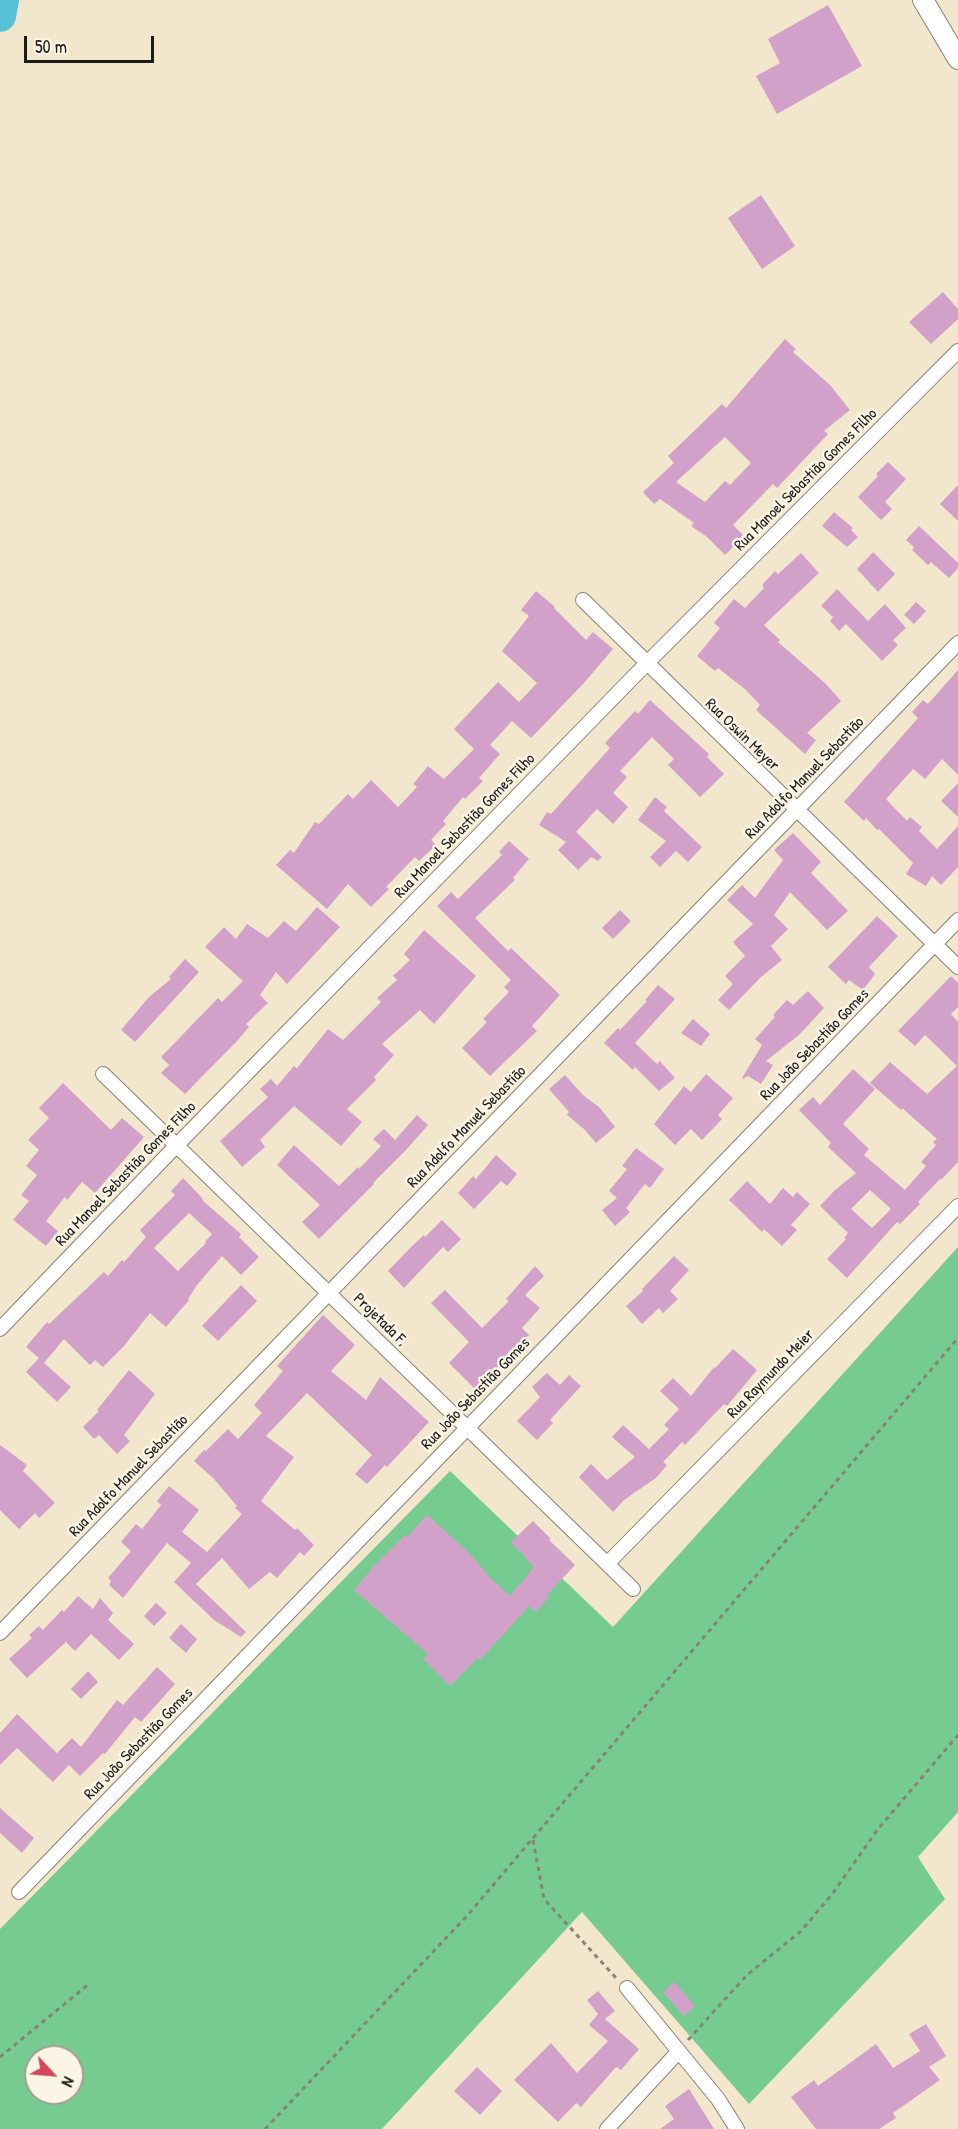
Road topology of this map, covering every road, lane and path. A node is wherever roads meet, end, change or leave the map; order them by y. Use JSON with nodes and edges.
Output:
{"nodes":[{"id":1,"x":923,"y":0,"type":"edge"},
{"id":2,"x":958,"y":58,"type":"edge"},
{"id":3,"x":958,"y":351,"type":"edge"},
{"id":4,"x":583,"y":600,"type":"dead end"},
{"id":5,"x":958,"y":643,"type":"edge"},
{"id":6,"x":947,"y":654,"type":"junction"},
{"id":7,"x":646,"y":664,"type":"junction"},
{"id":8,"x":958,"y":664,"type":"edge"},
{"id":9,"x":797,"y":811,"type":"junction"},
{"id":10,"x":958,"y":920,"type":"edge"},
{"id":11,"x":934,"y":945,"type":"junction"},
{"id":12,"x":958,"y":967,"type":"edge"},
{"id":13,"x":103,"y":1074,"type":"dead end"},
{"id":14,"x":177,"y":1145,"type":"junction"},
{"id":15,"x":958,"y":1206,"type":"edge"},
{"id":16,"x":329,"y":1293,"type":"junction"},
{"id":17,"x":0,"y":1329,"type":"edge"},
{"id":18,"x":958,"y":1338,"type":"edge"},
{"id":19,"x":467,"y":1428,"type":"junction"},
{"id":20,"x":607,"y":1564,"type":"junction"},
{"id":21,"x":633,"y":1590,"type":"dead end"},
{"id":22,"x":0,"y":1633,"type":"edge"},
{"id":23,"x":958,"y":1735,"type":"edge"},
{"id":24,"x":533,"y":1840,"type":"junction"},
{"id":25,"x":19,"y":1892,"type":"dead end"},
{"id":26,"x":90,"y":1983,"type":"dead end"},
{"id":27,"x":627,"y":1988,"type":"joint"},
{"id":28,"x":679,"y":2050,"type":"junction"},
{"id":29,"x":0,"y":2057,"type":"edge"},
{"id":30,"x":265,"y":2129,"type":"edge"},
{"id":31,"x":607,"y":2129,"type":"edge"},
{"id":32,"x":737,"y":2129,"type":"edge"}],
"edges":[{"from":1,"to":2,"type":"main road"},
{"from":3,"to":7,"type":"street","name":"Rua Manoel Sebastião Gomes Filho"},
{"from":4,"to":7,"type":"street","name":"Rua Oswin Meyer"},
{"from":5,"to":6,"type":"street","name":"Rua Adolfo Manuel Sebastião"},
{"from":6,"to":8,"type":"street"},
{"from":6,"to":9,"type":"street","name":"Rua Adolfo Manuel Sebastião"},
{"from":7,"to":9,"type":"street","name":"Rua Oswin Meyer"},
{"from":7,"to":14,"type":"street","name":"Rua Manoel Sebastião Gomes Filho"},
{"from":9,"to":11,"type":"street","name":"Rua Oswin Meyer"},
{"from":9,"to":16,"type":"street","name":"Rua Adolfo Manuel Sebastião"},
{"from":10,"to":11,"type":"street","name":"Rua João Sebastião Gomes"},
{"from":11,"to":12,"type":"street","name":"Rua Oswin Meyer"},
{"from":11,"to":19,"type":"street","name":"Rua João Sebastião Gomes"},
{"from":13,"to":14,"type":"street","name":"Projetada F,"},
{"from":14,"to":16,"type":"street","name":"Projetada F,"},
{"from":14,"to":17,"type":"street","name":"Rua Manoel Sebastião Gomes Filho"},
{"from":15,"to":20,"type":"street","name":"Rua Raymundo Meier"},
{"from":16,"to":19,"type":"street","name":"Projetada F,"},
{"from":16,"to":22,"type":"street","name":"Rua Adolfo Manuel Sebastião"},
{"from":18,"to":24,"type":"path"},
{"from":19,"to":20,"type":"street","name":"Projetada F,"},
{"from":19,"to":25,"type":"street","name":"Rua João Sebastião Gomes"},
{"from":20,"to":21,"type":"street","name":"Projetada F,"},
{"from":23,"to":28,"type":"path"},
{"from":24,"to":27,"type":"path"},
{"from":24,"to":30,"type":"path"},
{"from":26,"to":29,"type":"path"},
{"from":27,"to":28,"type":"street"},
{"from":28,"to":31,"type":"street"},
{"from":28,"to":32,"type":"street"}]}
